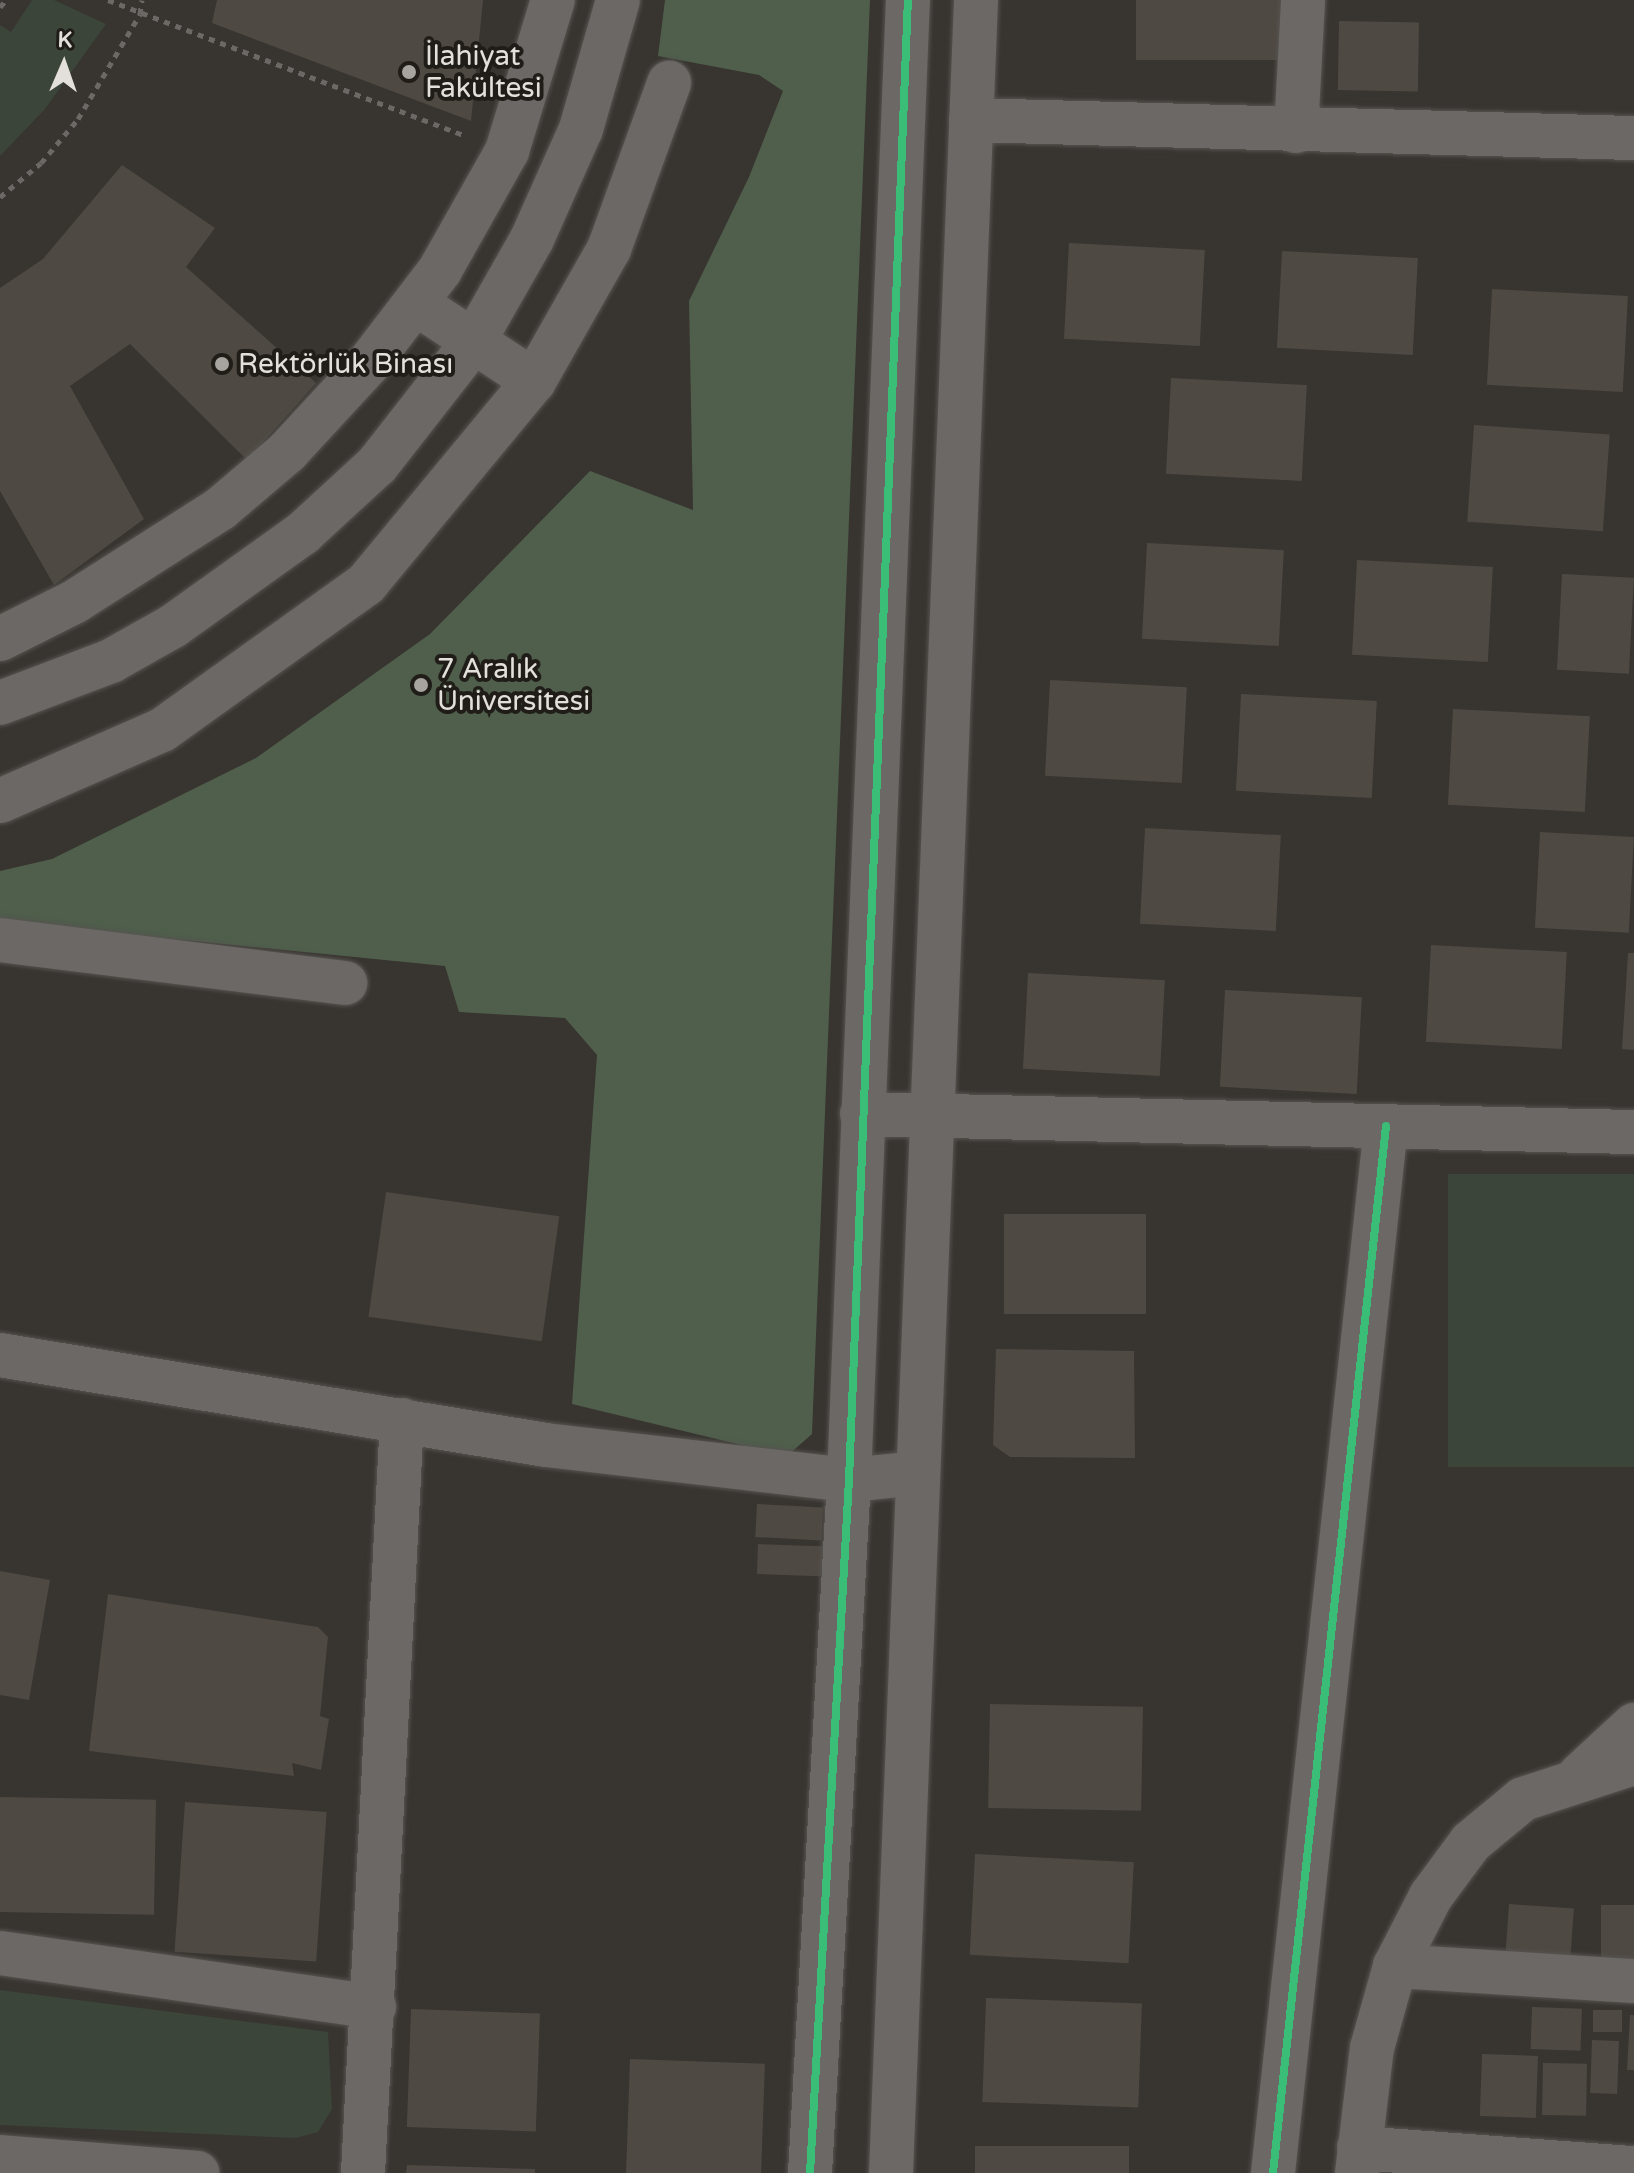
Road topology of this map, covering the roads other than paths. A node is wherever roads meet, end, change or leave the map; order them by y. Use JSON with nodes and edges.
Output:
{"nodes":[{"id":1,"x":553,"y":0,"type":"edge"},
{"id":2,"x":618,"y":0,"type":"edge"},
{"id":3,"x":908,"y":0,"type":"edge"},
{"id":4,"x":976,"y":0,"type":"edge"},
{"id":5,"x":1303,"y":0,"type":"edge"},
{"id":6,"x":669,"y":83,"type":"dead end"},
{"id":7,"x":971,"y":120,"type":"junction"},
{"id":8,"x":1296,"y":131,"type":"junction"},
{"id":9,"x":1634,"y":138,"type":"edge"},
{"id":10,"x":417,"y":304,"type":"junction"},
{"id":11,"x":474,"y":341,"type":"junction"},
{"id":12,"x":534,"y":381,"type":"junction"},
{"id":13,"x":4,"y":627,"type":"edge"},
{"id":14,"x":13,"y":698,"type":"edge"},
{"id":15,"x":0,"y":801,"type":"edge"},
{"id":16,"x":0,"y":940,"type":"edge"},
{"id":17,"x":345,"y":983,"type":"dead end"},
{"id":18,"x":862,"y":1114,"type":"junction"},
{"id":19,"x":932,"y":1114,"type":"junction"},
{"id":20,"x":1386,"y":1126,"type":"junction"},
{"id":21,"x":1634,"y":1132,"type":"edge"},
{"id":22,"x":0,"y":1355,"type":"edge"},
{"id":23,"x":402,"y":1420,"type":"junction"},
{"id":24,"x":918,"y":1473,"type":"junction"},
{"id":25,"x":849,"y":1480,"type":"junction"},
{"id":26,"x":1634,"y":1725,"type":"edge"},
{"id":27,"x":1634,"y":1763,"type":"edge"},
{"id":28,"x":1574,"y":1780,"type":"junction"},
{"id":29,"x":0,"y":1953,"type":"edge"},
{"id":30,"x":1395,"y":1966,"type":"junction"},
{"id":31,"x":1634,"y":1981,"type":"edge"},
{"id":32,"x":374,"y":2007,"type":"junction"},
{"id":33,"x":0,"y":2157,"type":"edge"},
{"id":34,"x":1358,"y":2161,"type":"edge"},
{"id":35,"x":1634,"y":2168,"type":"edge"},
{"id":36,"x":197,"y":2173,"type":"edge"},
{"id":37,"x":363,"y":2173,"type":"edge"},
{"id":38,"x":810,"y":2173,"type":"edge"},
{"id":39,"x":891,"y":2173,"type":"edge"},
{"id":40,"x":1273,"y":2173,"type":"edge"}],
"edges":[{"from":1,"to":10,"type":"street"},
{"from":2,"to":11,"type":"street"},
{"from":3,"to":18,"type":"street"},
{"from":4,"to":7,"type":"street"},
{"from":5,"to":8,"type":"street"},
{"from":6,"to":12,"type":"street"},
{"from":7,"to":8,"type":"street"},
{"from":7,"to":19,"type":"street"},
{"from":8,"to":9,"type":"street"},
{"from":10,"to":11,"type":"street"},
{"from":10,"to":13,"type":"street"},
{"from":11,"to":12,"type":"street"},
{"from":11,"to":14,"type":"street"},
{"from":12,"to":15,"type":"street"},
{"from":13,"to":14,"type":"street"},
{"from":16,"to":17,"type":"street"},
{"from":18,"to":19,"type":"street"},
{"from":18,"to":25,"type":"street"},
{"from":19,"to":20,"type":"street"},
{"from":19,"to":24,"type":"street"},
{"from":20,"to":21,"type":"street"},
{"from":20,"to":40,"type":"street"},
{"from":22,"to":23,"type":"street"},
{"from":23,"to":25,"type":"street"},
{"from":23,"to":32,"type":"street"},
{"from":24,"to":25,"type":"street"},
{"from":24,"to":39,"type":"street"},
{"from":25,"to":38,"type":"street"},
{"from":26,"to":28,"type":"street"},
{"from":27,"to":28,"type":"street"},
{"from":28,"to":30,"type":"street"},
{"from":29,"to":32,"type":"street"},
{"from":30,"to":31,"type":"street"},
{"from":30,"to":34,"type":"street"},
{"from":32,"to":37,"type":"street"},
{"from":33,"to":36,"type":"street"},
{"from":34,"to":35,"type":"street"}]}
